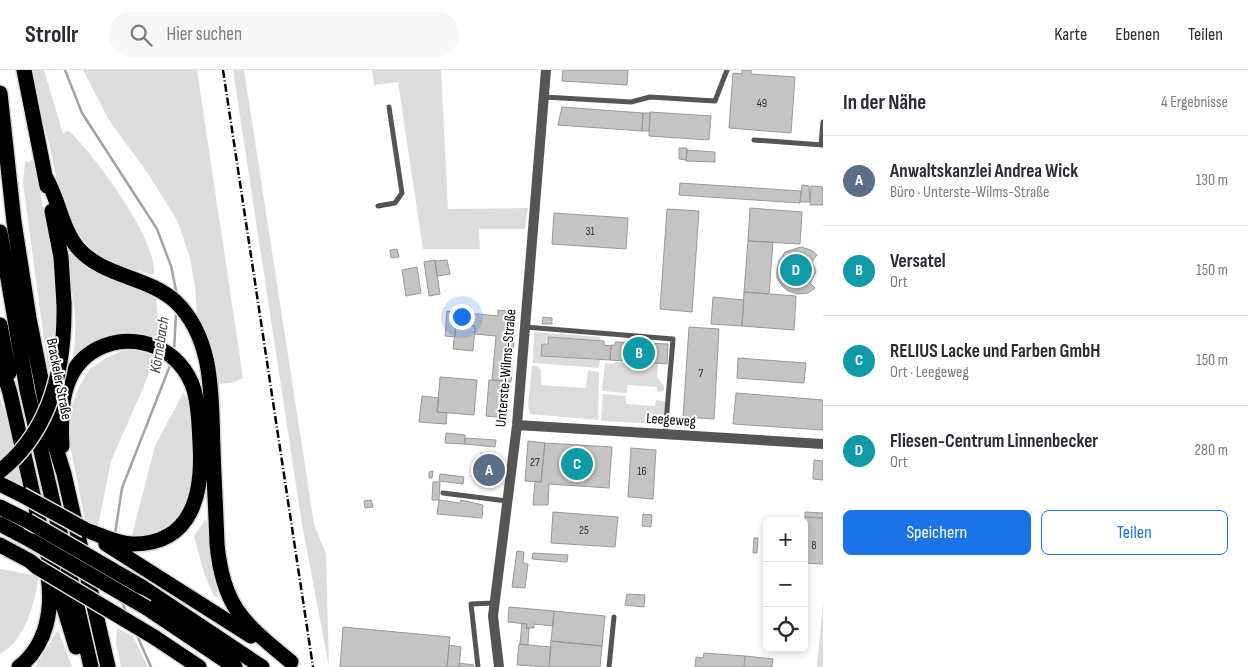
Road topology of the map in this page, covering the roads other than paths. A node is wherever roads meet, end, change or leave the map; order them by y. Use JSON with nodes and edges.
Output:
{"nodes":[{"id":1,"x":24,"y":70,"type":"edge"},
{"id":2,"x":546,"y":70,"type":"edge"},
{"id":3,"x":727,"y":70,"type":"edge"},
{"id":4,"x":0,"y":93,"type":"edge"},
{"id":5,"x":544,"y":96,"type":"junction"},
{"id":6,"x":389,"y":107,"type":"dead end"},
{"id":7,"x":823,"y":122,"type":"edge"},
{"id":8,"x":754,"y":140,"type":"dead end"},
{"id":9,"x":822,"y":145,"type":"edge"},
{"id":10,"x":46,"y":178,"type":"junction"},
{"id":11,"x":378,"y":206,"type":"dead end"},
{"id":12,"x":0,"y":232,"type":"edge"},
{"id":13,"x":0,"y":325,"type":"edge"},
{"id":14,"x":525,"y":327,"type":"junction"},
{"id":15,"x":0,"y":361,"type":"edge"},
{"id":16,"x":10,"y":393,"type":"junction"},
{"id":17,"x":204,"y":406,"type":"junction"},
{"id":18,"x":517,"y":425,"type":"junction"},
{"id":19,"x":665,"y":434,"type":"junction"},
{"id":20,"x":823,"y":444,"type":"edge"},
{"id":21,"x":0,"y":471,"type":"edge"},
{"id":22,"x":64,"y":474,"type":"junction"},
{"id":23,"x":0,"y":484,"type":"edge"},
{"id":24,"x":443,"y":493,"type":"dead end"},
{"id":25,"x":508,"y":501,"type":"junction"},
{"id":26,"x":0,"y":506,"type":"edge"},
{"id":27,"x":0,"y":524,"type":"edge"},
{"id":28,"x":86,"y":530,"type":"junction"},
{"id":29,"x":37,"y":540,"type":"junction"},
{"id":30,"x":0,"y":545,"type":"edge"},
{"id":31,"x":0,"y":550,"type":"edge"},
{"id":32,"x":37,"y":567,"type":"junction"},
{"id":33,"x":494,"y":604,"type":"junction"},
{"id":34,"x":614,"y":617,"type":"dead end"},
{"id":35,"x":237,"y":620,"type":"junction"},
{"id":36,"x":294,"y":664,"type":"edge"},
{"id":37,"x":19,"y":667,"type":"edge"},
{"id":38,"x":82,"y":667,"type":"edge"},
{"id":39,"x":90,"y":667,"type":"edge"},
{"id":40,"x":108,"y":667,"type":"edge"},
{"id":41,"x":199,"y":667,"type":"edge"},
{"id":42,"x":235,"y":667,"type":"edge"},
{"id":43,"x":262,"y":667,"type":"edge"},
{"id":44,"x":478,"y":667,"type":"edge"},
{"id":45,"x":499,"y":667,"type":"edge"},
{"id":46,"x":609,"y":667,"type":"edge"}],
"edges":[{"from":1,"to":10,"type":"highway"},
{"from":2,"to":5,"type":"street","name":"Unterste-Wilms-Straße"},
{"from":3,"to":5,"type":"lane"},
{"from":4,"to":22,"type":"highway","name":"Brackeler Straße"},
{"from":5,"to":14,"type":"street","name":"Unterste-Wilms-Straße"},
{"from":6,"to":11,"type":"lane"},
{"from":7,"to":9,"type":"lane"},
{"from":8,"to":9,"type":"lane"},
{"from":10,"to":17,"type":"highway"},
{"from":10,"to":21,"type":"highway","bridge":true},
{"from":12,"to":39,"type":"highway"},
{"from":13,"to":16,"type":"highway"},
{"from":14,"to":18,"type":"street","name":"Unterste-Wilms-Straße"},
{"from":14,"to":19,"type":"lane"},
{"from":15,"to":16,"type":"highway"},
{"from":16,"to":29,"type":"highway"},
{"from":17,"to":22,"type":"highway"},
{"from":17,"to":28,"type":"highway"},
{"from":17,"to":35,"type":"highway"},
{"from":18,"to":19,"type":"street","name":"Leegeweg"},
{"from":18,"to":25,"type":"street","name":"Unterste-Wilms-Straße"},
{"from":19,"to":20,"type":"street","name":"Leegeweg"},
{"from":22,"to":40,"type":"highway","name":"Brackeler Straße"},
{"from":23,"to":28,"type":"highway","bridge":true},
{"from":24,"to":25,"type":"lane"},
{"from":25,"to":33,"type":"street","name":"Unterste-Wilms-Straße"},
{"from":26,"to":43,"type":"highway","bridge":true},
{"from":27,"to":29,"type":"highway"},
{"from":28,"to":35,"type":"highway"},
{"from":29,"to":37,"type":"highway"},
{"from":29,"to":38,"type":"highway"},
{"from":29,"to":42,"type":"highway","bridge":true},
{"from":30,"to":32,"type":"highway"},
{"from":31,"to":32,"type":"highway"},
{"from":32,"to":41,"type":"highway","bridge":true},
{"from":33,"to":44,"type":"lane"},
{"from":33,"to":45,"type":"street","name":"Unterste-Wilms-Straße"},
{"from":34,"to":46,"type":"lane"},
{"from":35,"to":36,"type":"highway"}]}
